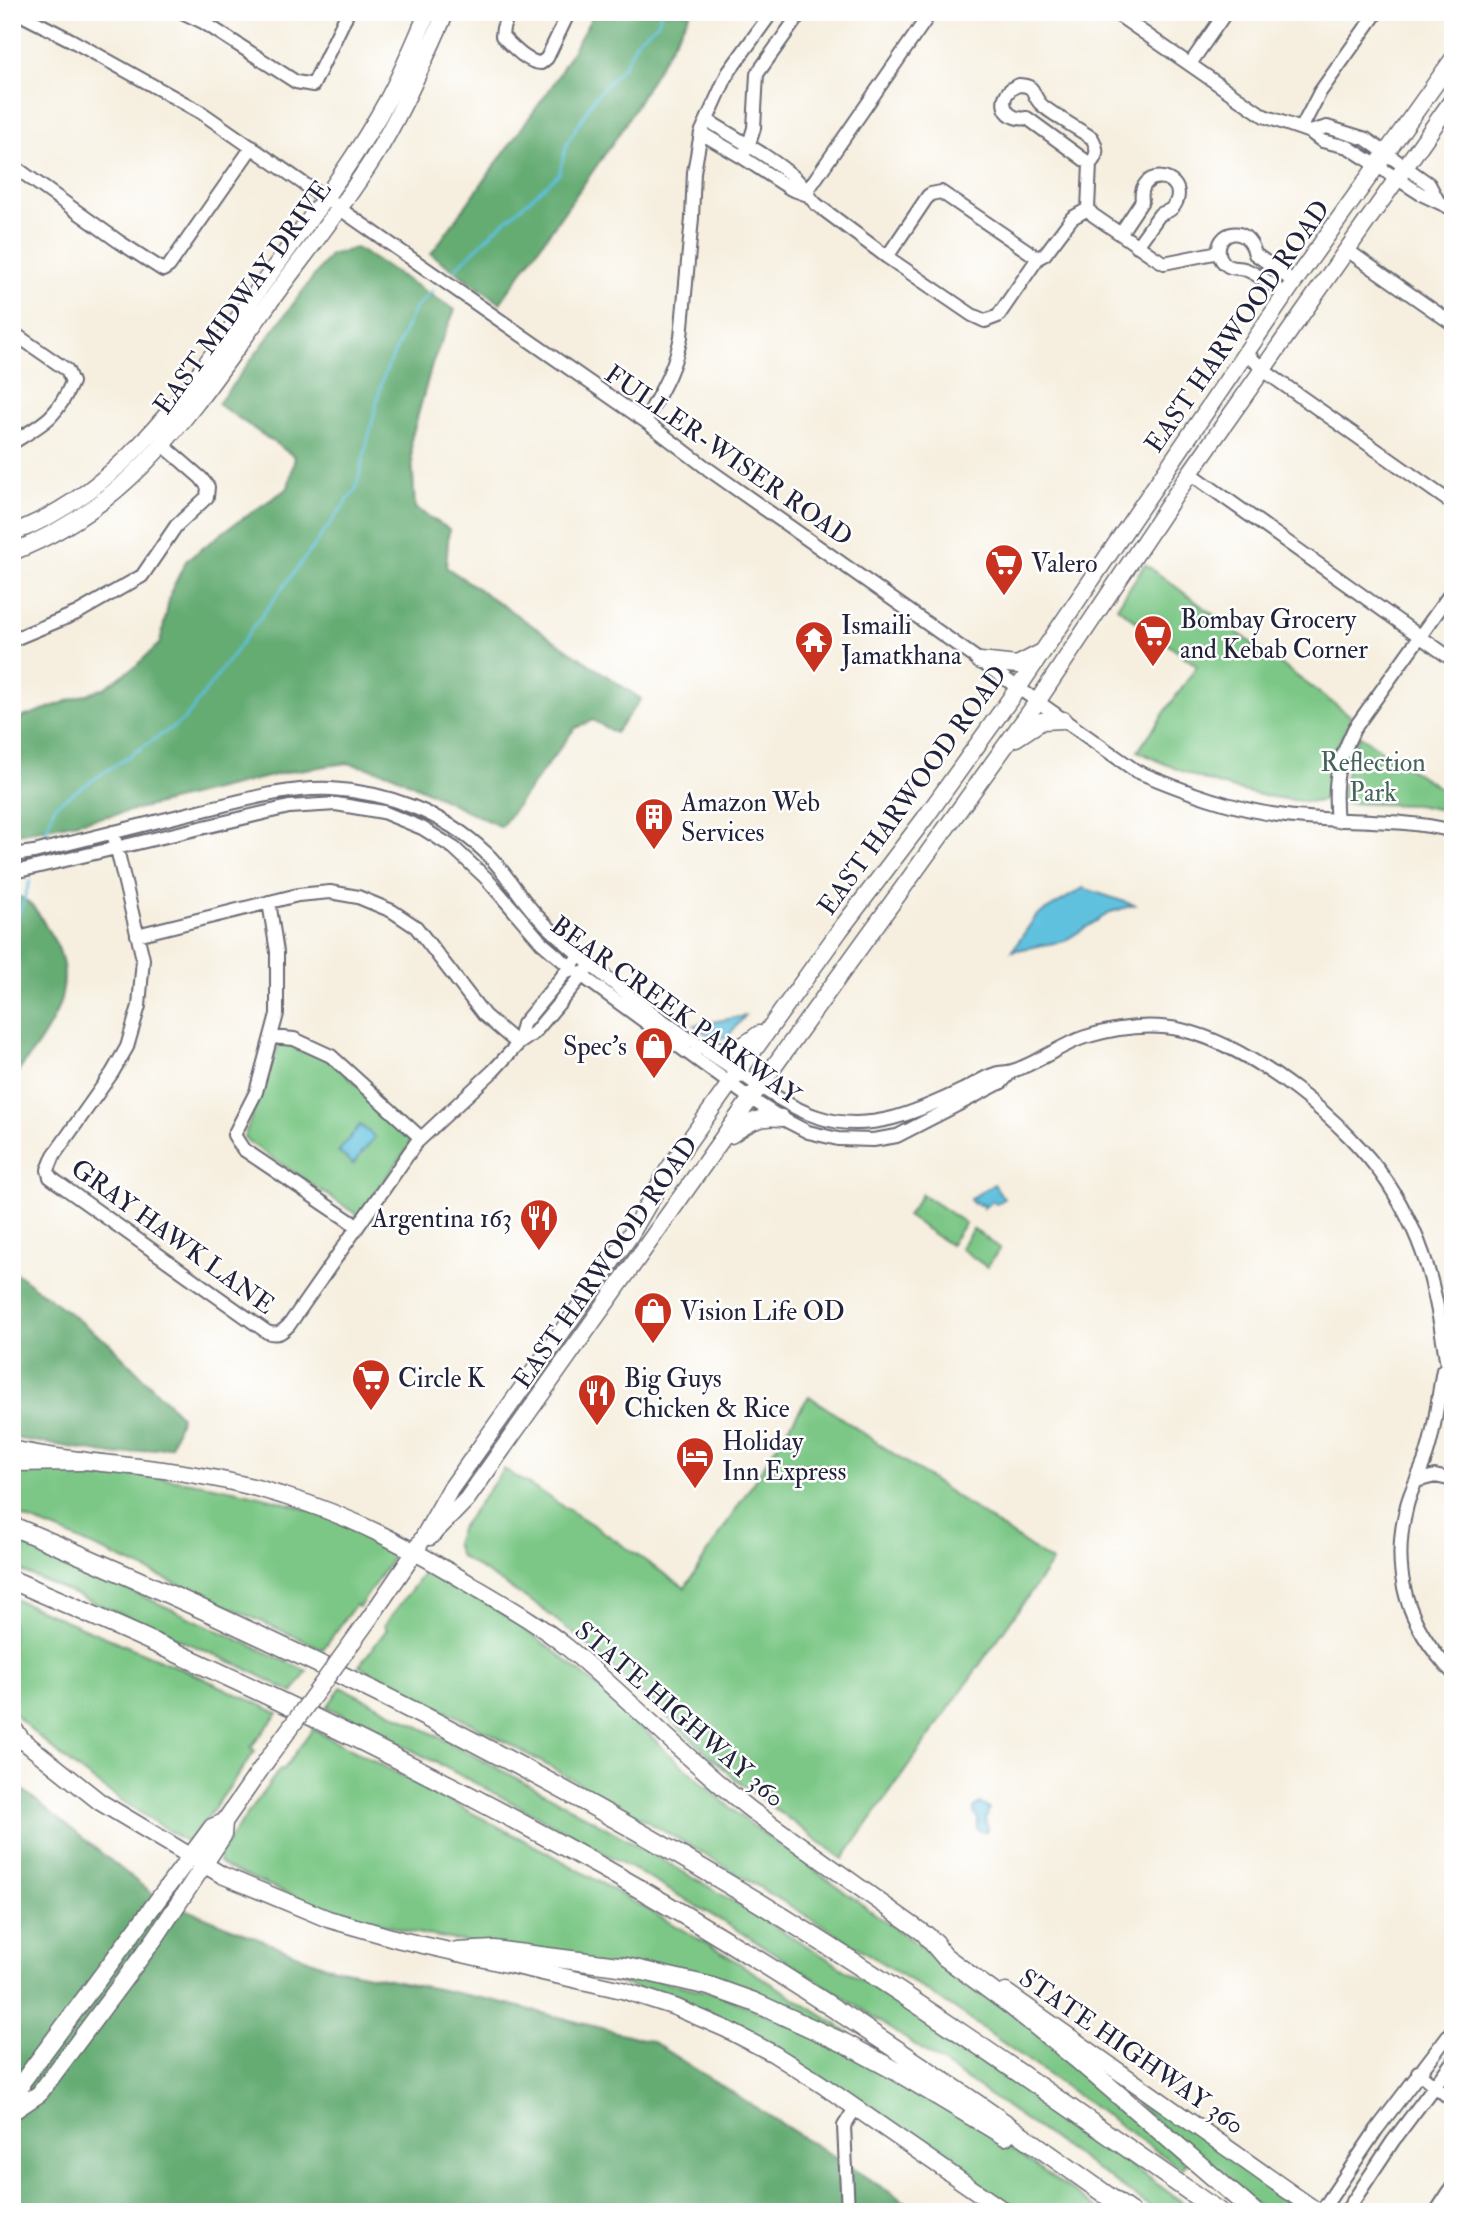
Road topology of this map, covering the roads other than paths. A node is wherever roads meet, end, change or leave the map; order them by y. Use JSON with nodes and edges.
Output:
{"nodes":[{"id":1,"x":16,"y":12,"type":"edge"},
{"id":2,"x":182,"y":12,"type":"edge"},
{"id":3,"x":348,"y":12,"type":"edge"},
{"id":4,"x":428,"y":12,"type":"edge"},
{"id":5,"x":446,"y":12,"type":"edge"},
{"id":6,"x":509,"y":12,"type":"edge"},
{"id":7,"x":569,"y":12,"type":"edge"},
{"id":8,"x":772,"y":12,"type":"edge"},
{"id":9,"x":801,"y":12,"type":"edge"},
{"id":10,"x":931,"y":12,"type":"edge"},
{"id":11,"x":1114,"y":12,"type":"edge"},
{"id":12,"x":1226,"y":12,"type":"edge"},
{"id":13,"x":1377,"y":12,"type":"edge"},
{"id":14,"x":205,"y":17,"type":"edge"},
{"id":15,"x":1453,"y":59,"type":"edge"},
{"id":16,"x":1190,"y":64,"type":"junction"},
{"id":17,"x":1453,"y":99,"type":"edge"},
{"id":18,"x":704,"y":126,"type":"junction"},
{"id":19,"x":1305,"y":130,"type":"junction"},
{"id":20,"x":749,"y":144,"type":"junction"},
{"id":21,"x":252,"y":147,"type":"junction"},
{"id":22,"x":742,"y":157,"type":"junction"},
{"id":23,"x":1382,"y":159,"type":"junction"},
{"id":24,"x":12,"y":164,"type":"edge"},
{"id":25,"x":1090,"y":164,"type":"junction"},
{"id":26,"x":1401,"y":172,"type":"junction"},
{"id":27,"x":805,"y":194,"type":"junction"},
{"id":28,"x":325,"y":197,"type":"junction"},
{"id":29,"x":339,"y":207,"type":"junction"},
{"id":30,"x":1453,"y":208,"type":"edge"},
{"id":31,"x":1088,"y":209,"type":"junction"},
{"id":32,"x":1120,"y":234,"type":"junction"},
{"id":33,"x":1138,"y":246,"type":"junction"},
{"id":34,"x":1347,"y":250,"type":"junction"},
{"id":35,"x":1219,"y":253,"type":"junction"},
{"id":36,"x":887,"y":257,"type":"junction"},
{"id":37,"x":1038,"y":258,"type":"junction"},
{"id":38,"x":1290,"y":288,"type":"junction"},
{"id":39,"x":1453,"y":324,"type":"edge"},
{"id":40,"x":12,"y":332,"type":"edge"},
{"id":41,"x":1246,"y":352,"type":"junction"},
{"id":42,"x":1263,"y":370,"type":"junction"},
{"id":43,"x":645,"y":421,"type":"junction"},
{"id":44,"x":12,"y":443,"type":"edge"},
{"id":45,"x":163,"y":445,"type":"junction"},
{"id":46,"x":1190,"y":473,"type":"junction"},
{"id":47,"x":1453,"y":504,"type":"edge"},
{"id":48,"x":12,"y":533,"type":"edge"},
{"id":49,"x":12,"y":552,"type":"edge"},
{"id":50,"x":1453,"y":590,"type":"edge"},
{"id":51,"x":1420,"y":637,"type":"junction"},
{"id":52,"x":12,"y":640,"type":"edge"},
{"id":53,"x":1042,"y":652,"type":"junction"},
{"id":54,"x":1453,"y":660,"type":"edge"},
{"id":55,"x":980,"y":661,"type":"junction"},
{"id":56,"x":1018,"y":688,"type":"junction"},
{"id":57,"x":1037,"y":702,"type":"junction"},
{"id":58,"x":1063,"y":720,"type":"junction"},
{"id":59,"x":1005,"y":745,"type":"junction"},
{"id":60,"x":925,"y":818,"type":"junction"},
{"id":61,"x":1338,"y":821,"type":"junction"},
{"id":62,"x":1453,"y":831,"type":"edge"},
{"id":63,"x":113,"y":832,"type":"junction"},
{"id":64,"x":943,"y":832,"type":"junction"},
{"id":65,"x":117,"y":848,"type":"junction"},
{"id":66,"x":12,"y":855,"type":"edge"},
{"id":67,"x":12,"y":871,"type":"edge"},
{"id":68,"x":269,"y":902,"type":"junction"},
{"id":69,"x":137,"y":935,"type":"junction"},
{"id":70,"x":580,"y":955,"type":"junction"},
{"id":71,"x":591,"y":965,"type":"junction"},
{"id":72,"x":570,"y":967,"type":"junction"},
{"id":73,"x":582,"y":975,"type":"junction"},
{"id":74,"x":789,"y":1001,"type":"junction"},
{"id":75,"x":272,"y":1037,"type":"junction"},
{"id":76,"x":518,"y":1044,"type":"junction"},
{"id":77,"x":700,"y":1046,"type":"junction"},
{"id":78,"x":1011,"y":1072,"type":"junction"},
{"id":79,"x":734,"y":1078,"type":"junction"},
{"id":80,"x":756,"y":1093,"type":"junction"},
{"id":81,"x":781,"y":1118,"type":"junction"},
{"id":82,"x":421,"y":1138,"type":"junction"},
{"id":83,"x":720,"y":1142,"type":"junction"},
{"id":84,"x":357,"y":1226,"type":"junction"},
{"id":85,"x":565,"y":1327,"type":"junction"},
{"id":86,"x":582,"y":1338,"type":"junction"},
{"id":87,"x":1445,"y":1359,"type":"junction"},
{"id":88,"x":1453,"y":1403,"type":"edge"},
{"id":89,"x":12,"y":1449,"type":"edge"},
{"id":90,"x":82,"y":1461,"type":"junction"},
{"id":91,"x":12,"y":1462,"type":"edge"},
{"id":92,"x":1453,"y":1480,"type":"edge"},
{"id":93,"x":1416,"y":1481,"type":"junction"},
{"id":94,"x":12,"y":1526,"type":"edge"},
{"id":95,"x":415,"y":1552,"type":"junction"},
{"id":96,"x":12,"y":1580,"type":"edge"},
{"id":97,"x":1453,"y":1673,"type":"edge"},
{"id":98,"x":15,"y":1733,"type":"edge"},
{"id":99,"x":224,"y":1822,"type":"junction"},
{"id":100,"x":189,"y":1857,"type":"junction"},
{"id":101,"x":204,"y":1865,"type":"junction"},
{"id":102,"x":927,"y":1936,"type":"junction"},
{"id":103,"x":457,"y":1952,"type":"junction"},
{"id":104,"x":1453,"y":2029,"type":"edge"},
{"id":105,"x":1453,"y":2061,"type":"edge"},
{"id":106,"x":1418,"y":2073,"type":"junction"},
{"id":107,"x":1435,"y":2085,"type":"junction"},
{"id":108,"x":1453,"y":2101,"type":"edge"},
{"id":109,"x":856,"y":2107,"type":"junction"},
{"id":110,"x":14,"y":2110,"type":"edge"},
{"id":111,"x":1041,"y":2148,"type":"junction"},
{"id":112,"x":1453,"y":2186,"type":"edge"},
{"id":113,"x":848,"y":2212,"type":"edge"},
{"id":114,"x":1006,"y":2212,"type":"edge"},
{"id":115,"x":1130,"y":2212,"type":"edge"},
{"id":116,"x":1219,"y":2212,"type":"edge"},
{"id":117,"x":1254,"y":2212,"type":"edge"},
{"id":118,"x":1320,"y":2212,"type":"edge"},
{"id":119,"x":1346,"y":2212,"type":"edge"},
{"id":120,"x":1436,"y":2212,"type":"edge"}],
"edges":[{"from":1,"to":21,"type":"street","name":"FULLER-WISER ROAD"},
{"from":2,"to":14,"type":"street"},
{"from":3,"to":14,"type":"street"},
{"from":4,"to":28,"type":"main road","name":"EAST MIDWAY DRIVE"},
{"from":5,"to":29,"type":"main road","name":"EAST MIDWAY DRIVE"},
{"from":6,"to":7,"type":"street"},
{"from":8,"to":18,"type":"street"},
{"from":9,"to":20,"type":"street"},
{"from":10,"to":27,"type":"street"},
{"from":11,"to":16,"type":"street"},
{"from":12,"to":16,"type":"street"},
{"from":13,"to":19,"type":"street"},
{"from":15,"to":23,"type":"main road","name":"EAST HARWOOD ROAD"},
{"from":16,"to":19,"type":"street"},
{"from":17,"to":26,"type":"main road","name":"EAST HARWOOD ROAD"},
{"from":18,"to":20,"type":"street"},
{"from":18,"to":22,"type":"street"},
{"from":18,"to":43,"type":"street"},
{"from":19,"to":23,"type":"street"},
{"from":20,"to":22,"type":"street"},
{"from":20,"to":27,"type":"street"},
{"from":21,"to":24,"type":"street"},
{"from":21,"to":28,"type":"street","name":"FULLER-WISER ROAD"},
{"from":22,"to":27,"type":"street"},
{"from":23,"to":26,"type":"street"},
{"from":23,"to":38,"type":"main road","name":"EAST HARWOOD ROAD"},
{"from":25,"to":25,"type":"street"},
{"from":25,"to":31,"type":"street"},
{"from":26,"to":30,"type":"street"},
{"from":26,"to":34,"type":"main road","name":"EAST HARWOOD ROAD"},
{"from":27,"to":36,"type":"street"},
{"from":28,"to":29,"type":"street","name":"FULLER-WISER ROAD"},
{"from":28,"to":48,"type":"main road","name":"EAST MIDWAY DRIVE"},
{"from":29,"to":43,"type":"street","name":"FULLER-WISER ROAD"},
{"from":29,"to":45,"type":"main road","name":"EAST MIDWAY DRIVE"},
{"from":31,"to":32,"type":"street"},
{"from":31,"to":37,"type":"street"},
{"from":32,"to":33,"type":"street"},
{"from":32,"to":33,"type":"street"},
{"from":33,"to":35,"type":"street"},
{"from":34,"to":39,"type":"street"},
{"from":34,"to":42,"type":"main road","name":"EAST HARWOOD ROAD"},
{"from":35,"to":38,"type":"street"},
{"from":35,"to":38,"type":"street"},
{"from":36,"to":37,"type":"street"},
{"from":36,"to":37,"type":"street"},
{"from":38,"to":41,"type":"main road","name":"EAST HARWOOD ROAD"},
{"from":40,"to":44,"type":"street"},
{"from":41,"to":42,"type":"street"},
{"from":41,"to":53,"type":"main road","name":"EAST HARWOOD ROAD"},
{"from":42,"to":46,"type":"main road","name":"EAST HARWOOD ROAD"},
{"from":42,"to":47,"type":"street"},
{"from":43,"to":55,"type":"street","name":"FULLER-WISER ROAD"},
{"from":45,"to":49,"type":"main road","name":"EAST MIDWAY DRIVE"},
{"from":45,"to":52,"type":"street"},
{"from":46,"to":51,"type":"street"},
{"from":46,"to":57,"type":"main road","name":"EAST HARWOOD ROAD"},
{"from":50,"to":51,"type":"street"},
{"from":51,"to":54,"type":"street"},
{"from":51,"to":61,"type":"street"},
{"from":53,"to":55,"type":"main road"},
{"from":53,"to":56,"type":"main road","name":"EAST HARWOOD ROAD"},
{"from":55,"to":56,"type":"street","name":"FULLER-WISER ROAD"},
{"from":56,"to":57,"type":"street","name":"FULLER-WISER ROAD"},
{"from":56,"to":60,"type":"main road","name":"EAST HARWOOD ROAD"},
{"from":57,"to":58,"type":"street","name":"FULLER-WISER ROAD"},
{"from":57,"to":59,"type":"main road","name":"EAST HARWOOD ROAD"},
{"from":58,"to":59,"type":"main road"},
{"from":58,"to":61,"type":"street","name":"FULLER-WISER ROAD"},
{"from":59,"to":64,"type":"main road","name":"EAST HARWOOD ROAD"},
{"from":60,"to":64,"type":"main road"},
{"from":60,"to":74,"type":"main road","name":"EAST HARWOOD ROAD"},
{"from":61,"to":62,"type":"street","name":"FULLER-WISER ROAD"},
{"from":63,"to":65,"type":"street"},
{"from":63,"to":66,"type":"street","name":"BEAR CREEK PARKWAY"},
{"from":63,"to":70,"type":"street","name":"BEAR CREEK PARKWAY"},
{"from":64,"to":80,"type":"main road","name":"EAST HARWOOD ROAD"},
{"from":65,"to":67,"type":"street","name":"BEAR CREEK PARKWAY"},
{"from":65,"to":69,"type":"street"},
{"from":65,"to":72,"type":"street","name":"BEAR CREEK PARKWAY"},
{"from":68,"to":69,"type":"street"},
{"from":68,"to":75,"type":"street"},
{"from":68,"to":76,"type":"street"},
{"from":69,"to":84,"type":"street","name":"GRAY HAWK LANE"},
{"from":70,"to":71,"type":"street","name":"BEAR CREEK PARKWAY"},
{"from":70,"to":72,"type":"street"},
{"from":71,"to":73,"type":"street"},
{"from":71,"to":77,"type":"street","name":"BEAR CREEK PARKWAY"},
{"from":72,"to":73,"type":"street","name":"BEAR CREEK PARKWAY"},
{"from":72,"to":76,"type":"street"},
{"from":73,"to":76,"type":"street"},
{"from":73,"to":79,"type":"street","name":"BEAR CREEK PARKWAY"},
{"from":74,"to":77,"type":"main road"},
{"from":74,"to":79,"type":"main road","name":"EAST HARWOOD ROAD"},
{"from":75,"to":82,"type":"street"},
{"from":75,"to":84,"type":"street"},
{"from":76,"to":82,"type":"street"},
{"from":77,"to":79,"type":"street","name":"BEAR CREEK PARKWAY"},
{"from":78,"to":80,"type":"street","name":"BEAR CREEK PARKWAY"},
{"from":78,"to":81,"type":"street","name":"BEAR CREEK PARKWAY"},
{"from":78,"to":87,"type":"street","name":"BEAR CREEK PARKWAY"},
{"from":79,"to":80,"type":"street","name":"BEAR CREEK PARKWAY"},
{"from":79,"to":85,"type":"main road","name":"EAST HARWOOD ROAD"},
{"from":80,"to":81,"type":"street","name":"BEAR CREEK PARKWAY"},
{"from":80,"to":83,"type":"main road","name":"EAST HARWOOD ROAD"},
{"from":81,"to":83,"type":"main road"},
{"from":82,"to":84,"type":"street"},
{"from":83,"to":86,"type":"main road","name":"EAST HARWOOD ROAD"},
{"from":85,"to":86,"type":"main road"},
{"from":85,"to":95,"type":"main road","name":"EAST HARWOOD ROAD"},
{"from":86,"to":95,"type":"main road","name":"EAST HARWOOD ROAD"},
{"from":87,"to":88,"type":"street","name":"BEAR CREEK PARKWAY"},
{"from":87,"to":93,"type":"street","name":"BEAR CREEK PARKWAY"},
{"from":89,"to":90,"type":"main road","name":"STATE HIGHWAY 360"},
{"from":90,"to":91,"type":"highway"},
{"from":90,"to":95,"type":"main road","name":"STATE HIGHWAY 360"},
{"from":92,"to":93,"type":"street"},
{"from":93,"to":97,"type":"street","name":"BEAR CREEK PARKWAY"},
{"from":94,"to":116,"type":"highway"},
{"from":95,"to":99,"type":"main road","name":"EAST HARWOOD ROAD","bridge":true},
{"from":95,"to":102,"type":"main road","name":"STATE HIGHWAY 360"},
{"from":96,"to":111,"type":"highway"},
{"from":98,"to":100,"type":"main road"},
{"from":99,"to":100,"type":"main road","name":"EAST HARWOOD ROAD"},
{"from":99,"to":101,"type":"main road","name":"EAST HARWOOD ROAD"},
{"from":100,"to":101,"type":"main road"},
{"from":100,"to":110,"type":"main road","name":"EAST HARWOOD ROAD"},
{"from":101,"to":103,"type":"main road"},
{"from":101,"to":110,"type":"main road","name":"EAST HARWOOD ROAD"},
{"from":102,"to":117,"type":"highway"},
{"from":102,"to":118,"type":"main road","name":"STATE HIGHWAY 360"},
{"from":103,"to":109,"type":"main road"},
{"from":103,"to":111,"type":"highway"},
{"from":104,"to":106,"type":"street"},
{"from":105,"to":107,"type":"street"},
{"from":106,"to":107,"type":"street"},
{"from":106,"to":118,"type":"street"},
{"from":107,"to":108,"type":"street"},
{"from":107,"to":119,"type":"street"},
{"from":109,"to":113,"type":"street"},
{"from":109,"to":114,"type":"main road"},
{"from":111,"to":115,"type":"highway"},
{"from":112,"to":120,"type":"street"}]}
